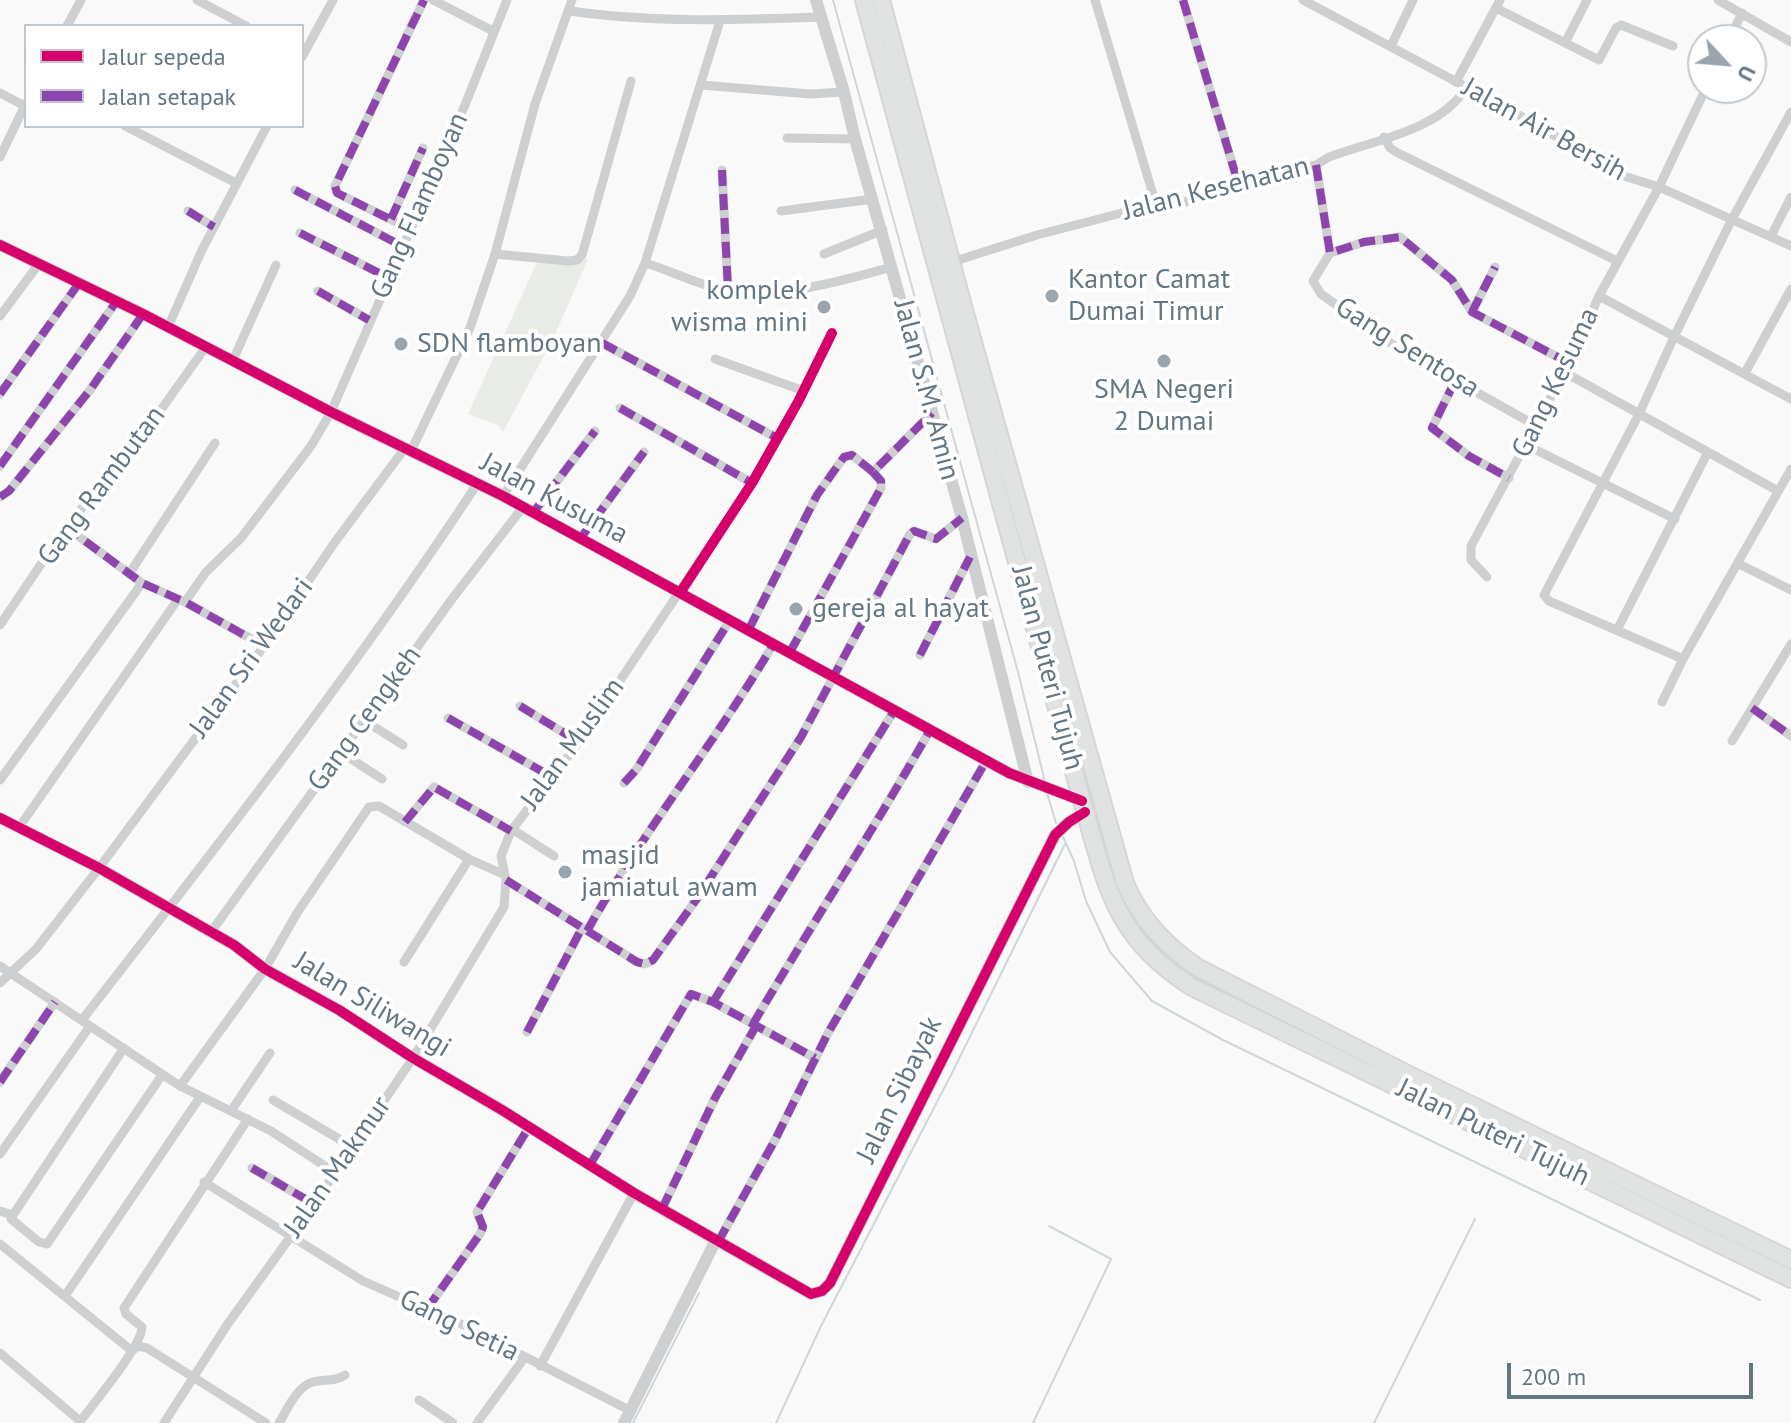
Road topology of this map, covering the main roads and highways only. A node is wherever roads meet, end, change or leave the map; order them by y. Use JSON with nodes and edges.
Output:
{"nodes":[{"id":1,"x":864,"y":0,"type":"edge"},
{"id":2,"x":881,"y":0,"type":"edge"},
{"id":3,"x":1408,"y":1083,"type":"junction"},
{"id":4,"x":1791,"y":1260,"type":"edge"},
{"id":5,"x":1791,"y":1279,"type":"edge"}],
"edges":[{"from":1,"to":3,"type":"highway","name":"Jalan Puteri Tujuh"},
{"from":2,"to":3,"type":"highway","name":"Jalan Puteri Tujuh"},
{"from":3,"to":4,"type":"highway","name":"Jalan Puteri Tujuh"},
{"from":3,"to":5,"type":"highway","name":"Jalan Puteri Tujuh"}]}
